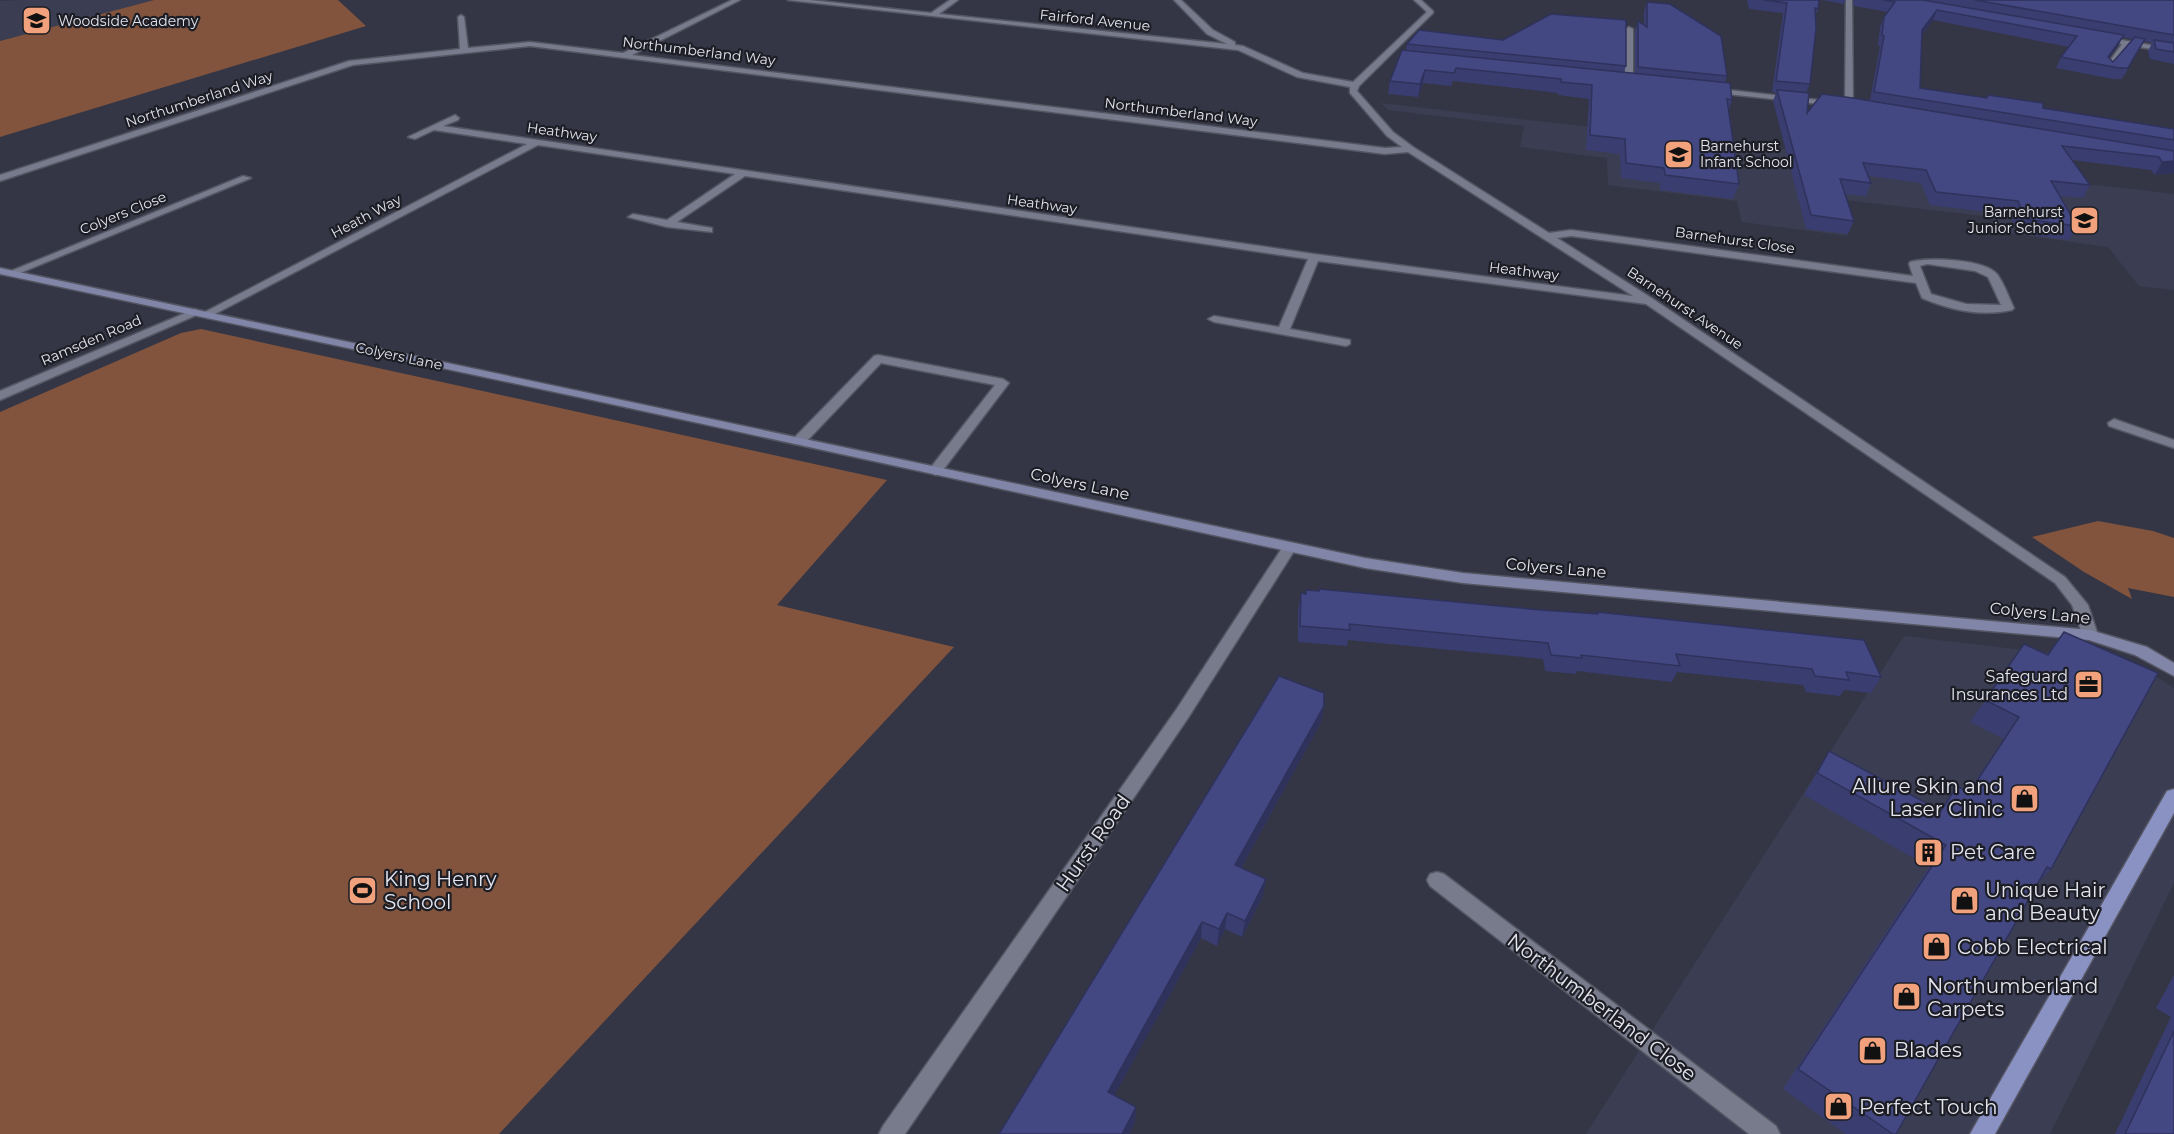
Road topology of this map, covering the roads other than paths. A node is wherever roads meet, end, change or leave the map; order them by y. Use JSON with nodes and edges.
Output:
{"nodes":[{"id":1,"x":737,"y":0,"type":"edge"},
{"id":2,"x":791,"y":0,"type":"edge"},
{"id":3,"x":955,"y":0,"type":"edge"},
{"id":4,"x":1178,"y":0,"type":"edge"},
{"id":5,"x":1417,"y":0,"type":"edge"},
{"id":6,"x":1849,"y":0,"type":"edge"},
{"id":7,"x":932,"y":15,"type":"junction"},
{"id":8,"x":461,"y":17,"type":"dead end"},
{"id":9,"x":1629,"y":29,"type":"edge"},
{"id":10,"x":2091,"y":36,"type":"edge"},
{"id":11,"x":2127,"y":42,"type":"junction"},
{"id":12,"x":1240,"y":48,"type":"junction"},
{"id":13,"x":464,"y":50,"type":"junction"},
{"id":14,"x":2174,"y":51,"type":"edge"},
{"id":15,"x":625,"y":55,"type":"junction"},
{"id":16,"x":2108,"y":69,"type":"edge"},
{"id":17,"x":1617,"y":80,"type":"edge"},
{"id":18,"x":1629,"y":81,"type":"junction"},
{"id":19,"x":1640,"y":83,"type":"edge"},
{"id":20,"x":1355,"y":85,"type":"junction"},
{"id":21,"x":1698,"y":89,"type":"edge"},
{"id":22,"x":1849,"y":105,"type":"junction"},
{"id":23,"x":1861,"y":107,"type":"edge"},
{"id":24,"x":455,"y":118,"type":"dead end"},
{"id":25,"x":433,"y":127,"type":"junction"},
{"id":26,"x":412,"y":137,"type":"dead end"},
{"id":27,"x":537,"y":142,"type":"junction"},
{"id":28,"x":1410,"y":149,"type":"junction"},
{"id":29,"x":743,"y":173,"type":"junction"},
{"id":30,"x":0,"y":178,"type":"edge"},
{"id":31,"x":246,"y":178,"type":"dead end"},
{"id":32,"x":633,"y":217,"type":"dead end"},
{"id":33,"x":667,"y":224,"type":"junction"},
{"id":34,"x":708,"y":230,"type":"dead end"},
{"id":35,"x":1547,"y":236,"type":"junction"},
{"id":36,"x":1314,"y":257,"type":"junction"},
{"id":37,"x":5,"y":272,"type":"edge"},
{"id":38,"x":1919,"y":280,"type":"junction"},
{"id":39,"x":1648,"y":301,"type":"junction"},
{"id":40,"x":201,"y":313,"type":"junction"},
{"id":41,"x":1214,"y":319,"type":"dead end"},
{"id":42,"x":1283,"y":332,"type":"junction"},
{"id":43,"x":1346,"y":342,"type":"dead end"},
{"id":44,"x":0,"y":396,"type":"edge"},
{"id":45,"x":2114,"y":423,"type":"dead end"},
{"id":46,"x":799,"y":441,"type":"junction"},
{"id":47,"x":2174,"y":444,"type":"edge"},
{"id":48,"x":935,"y":471,"type":"junction"},
{"id":49,"x":1289,"y":549,"type":"junction"},
{"id":50,"x":2090,"y":635,"type":"junction"},
{"id":51,"x":2174,"y":670,"type":"edge"},
{"id":52,"x":2174,"y":796,"type":"edge"},
{"id":53,"x":1437,"y":880,"type":"dead end"},
{"id":54,"x":891,"y":1134,"type":"edge"},
{"id":55,"x":1768,"y":1134,"type":"edge"},
{"id":56,"x":1982,"y":1134,"type":"edge"}],
"edges":[{"from":1,"to":15,"type":"street"},
{"from":2,"to":7,"type":"street","name":"Fairford Avenue"},
{"from":3,"to":7,"type":"street"},
{"from":4,"to":12,"type":"street"},
{"from":5,"to":20,"type":"street"},
{"from":6,"to":22,"type":"street"},
{"from":7,"to":12,"type":"street","name":"Fairford Avenue"},
{"from":8,"to":13,"type":"street"},
{"from":9,"to":18,"type":"street"},
{"from":10,"to":11,"type":"street"},
{"from":11,"to":14,"type":"street"},
{"from":11,"to":16,"type":"street"},
{"from":12,"to":20,"type":"street","name":"Fairford Avenue"},
{"from":13,"to":15,"type":"street","name":"Northumberland Way"},
{"from":13,"to":30,"type":"street","name":"Northumberland Way"},
{"from":15,"to":28,"type":"street","name":"Northumberland Way"},
{"from":17,"to":18,"type":"street"},
{"from":18,"to":19,"type":"street"},
{"from":20,"to":28,"type":"street","name":"Barnehurst Avenue"},
{"from":21,"to":22,"type":"street"},
{"from":22,"to":23,"type":"street"},
{"from":24,"to":25,"type":"street"},
{"from":25,"to":26,"type":"street"},
{"from":25,"to":27,"type":"street","name":"Heathway"},
{"from":27,"to":29,"type":"street","name":"Heathway"},
{"from":27,"to":40,"type":"street","name":"Heath Way"},
{"from":28,"to":35,"type":"street","name":"Barnehurst Avenue"},
{"from":29,"to":33,"type":"street"},
{"from":29,"to":36,"type":"street","name":"Heathway"},
{"from":31,"to":37,"type":"street","name":"Colyers Close"},
{"from":32,"to":33,"type":"street"},
{"from":33,"to":34,"type":"street"},
{"from":35,"to":38,"type":"street","name":"Barnehurst Close"},
{"from":35,"to":39,"type":"street","name":"Barnehurst Avenue"},
{"from":36,"to":39,"type":"street","name":"Heathway"},
{"from":36,"to":42,"type":"street"},
{"from":37,"to":40,"type":"street","name":"Colyers Lane"},
{"from":38,"to":38,"type":"street"},
{"from":39,"to":50,"type":"street","name":"Barnehurst Avenue"},
{"from":40,"to":44,"type":"street","name":"Ramsden Road"},
{"from":40,"to":46,"type":"street","name":"Colyers Lane"},
{"from":41,"to":42,"type":"street"},
{"from":42,"to":43,"type":"street"},
{"from":45,"to":47,"type":"street"},
{"from":46,"to":48,"type":"street","name":"Colyers Lane"},
{"from":46,"to":48,"type":"street"},
{"from":48,"to":49,"type":"street","name":"Colyers Lane"},
{"from":49,"to":50,"type":"street","name":"Colyers Lane"},
{"from":49,"to":54,"type":"street","name":"Hurst Road"},
{"from":50,"to":51,"type":"street","name":"Colyers Lane"},
{"from":52,"to":56,"type":"main road"},
{"from":53,"to":55,"type":"street","name":"Northumberland Close"}]}
